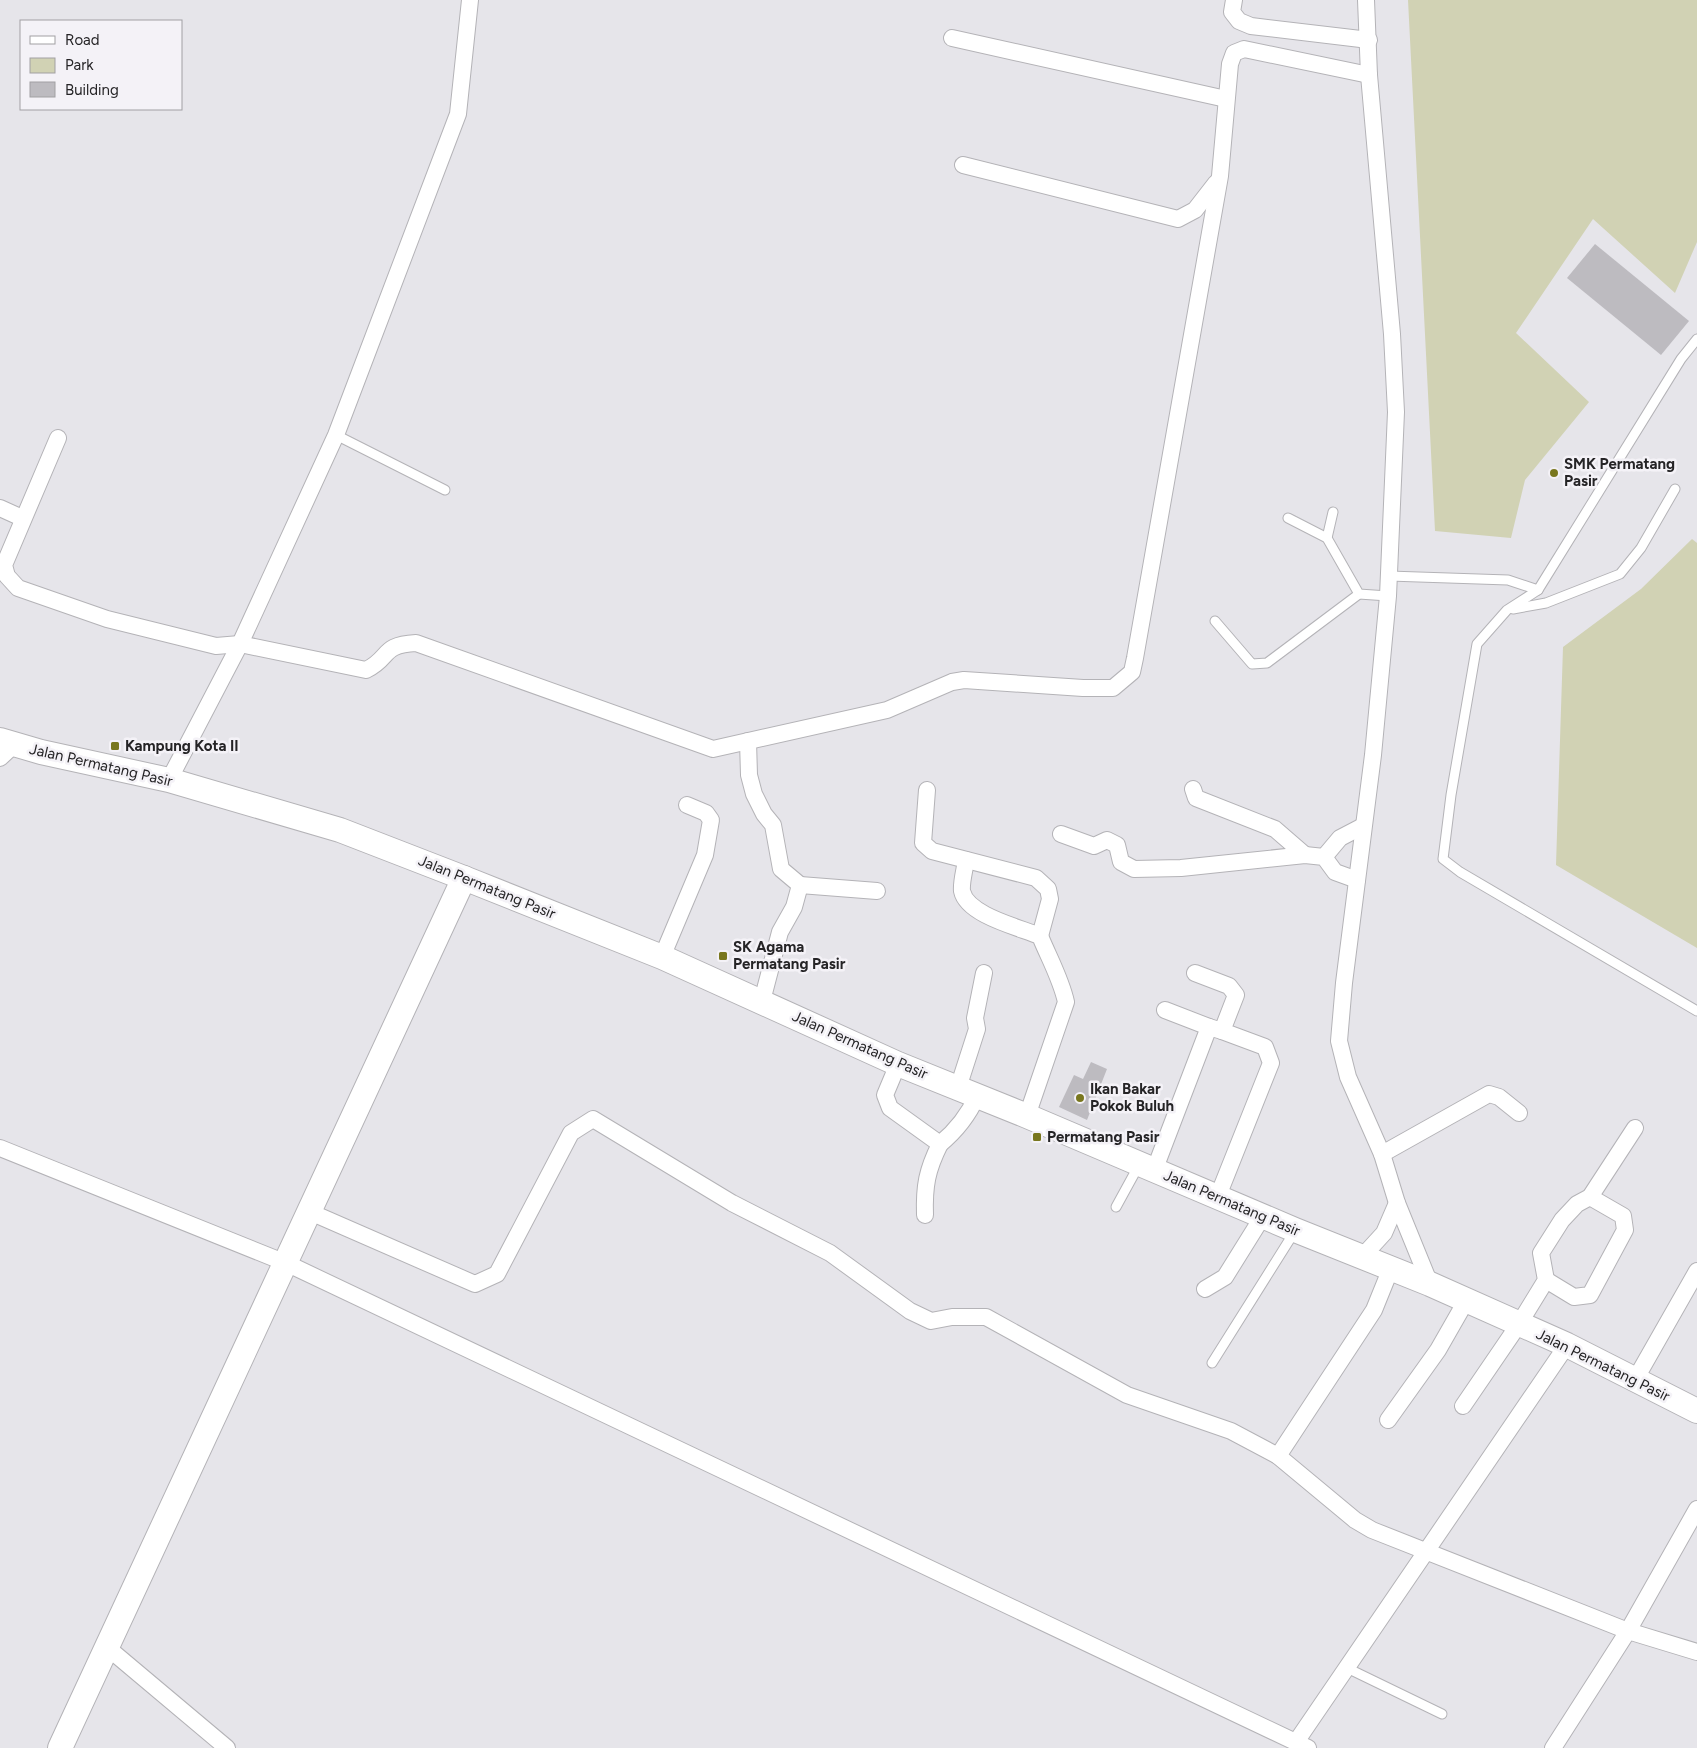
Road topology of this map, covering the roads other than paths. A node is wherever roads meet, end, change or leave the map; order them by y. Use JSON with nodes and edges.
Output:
{"nodes":[{"id":1,"x":470,"y":0,"type":"edge"},
{"id":2,"x":1234,"y":0,"type":"edge"},
{"id":3,"x":1366,"y":0,"type":"edge"},
{"id":4,"x":952,"y":38,"type":"dead end"},
{"id":5,"x":1368,"y":40,"type":"junction"},
{"id":6,"x":1370,"y":75,"type":"junction"},
{"id":7,"x":1226,"y":99,"type":"junction"},
{"id":8,"x":963,"y":164,"type":"dead end"},
{"id":9,"x":1220,"y":176,"type":"junction"},
{"id":10,"x":1697,"y":339,"type":"edge"},
{"id":11,"x":336,"y":435,"type":"junction"},
{"id":12,"x":58,"y":438,"type":"dead end"},
{"id":13,"x":1675,"y":489,"type":"dead end"},
{"id":14,"x":445,"y":490,"type":"dead end"},
{"id":15,"x":0,"y":508,"type":"edge"},
{"id":16,"x":1333,"y":512,"type":"dead end"},
{"id":17,"x":22,"y":518,"type":"junction"},
{"id":18,"x":1288,"y":518,"type":"dead end"},
{"id":19,"x":1327,"y":538,"type":"junction"},
{"id":20,"x":1389,"y":576,"type":"junction"},
{"id":21,"x":1538,"y":590,"type":"junction"},
{"id":22,"x":1359,"y":594,"type":"junction"},
{"id":23,"x":1388,"y":596,"type":"junction"},
{"id":24,"x":1508,"y":610,"type":"junction"},
{"id":25,"x":1215,"y":622,"type":"dead end"},
{"id":26,"x":240,"y":644,"type":"junction"},
{"id":27,"x":748,"y":741,"type":"junction"},
{"id":28,"x":5,"y":747,"type":"edge"},
{"id":29,"x":169,"y":780,"type":"junction"},
{"id":30,"x":1193,"y":789,"type":"dead end"},
{"id":31,"x":926,"y":790,"type":"dead end"},
{"id":32,"x":687,"y":805,"type":"dead end"},
{"id":33,"x":1363,"y":826,"type":"junction"},
{"id":34,"x":1061,"y":834,"type":"dead end"},
{"id":35,"x":1305,"y":855,"type":"junction"},
{"id":36,"x":1324,"y":857,"type":"junction"},
{"id":37,"x":966,"y":860,"type":"junction"},
{"id":38,"x":464,"y":878,"type":"junction"},
{"id":39,"x":1357,"y":880,"type":"junction"},
{"id":40,"x":800,"y":885,"type":"junction"},
{"id":41,"x":876,"y":891,"type":"dead end"},
{"id":42,"x":1040,"y":936,"type":"junction"},
{"id":43,"x":662,"y":956,"type":"junction"},
{"id":44,"x":984,"y":973,"type":"dead end"},
{"id":45,"x":1195,"y":973,"type":"dead end"},
{"id":46,"x":762,"y":1000,"type":"junction"},
{"id":47,"x":1165,"y":1010,"type":"dead end"},
{"id":48,"x":1697,"y":1011,"type":"edge"},
{"id":49,"x":1215,"y":1029,"type":"junction"},
{"id":50,"x":898,"y":1064,"type":"junction"},
{"id":51,"x":968,"y":1092,"type":"junction"},
{"id":52,"x":1520,"y":1113,"type":"dead end"},
{"id":53,"x":1027,"y":1116,"type":"junction"},
{"id":54,"x":1635,"y":1128,"type":"dead end"},
{"id":55,"x":940,"y":1144,"type":"junction"},
{"id":56,"x":0,"y":1148,"type":"edge"},
{"id":57,"x":1382,"y":1154,"type":"junction"},
{"id":58,"x":1147,"y":1168,"type":"junction"},
{"id":59,"x":1218,"y":1196,"type":"junction"},
{"id":60,"x":1590,"y":1197,"type":"junction"},
{"id":61,"x":1397,"y":1203,"type":"junction"},
{"id":62,"x":1116,"y":1208,"type":"dead end"},
{"id":63,"x":310,"y":1212,"type":"junction"},
{"id":64,"x":926,"y":1215,"type":"dead end"},
{"id":65,"x":1263,"y":1216,"type":"junction"},
{"id":66,"x":1296,"y":1230,"type":"junction"},
{"id":67,"x":1362,"y":1257,"type":"junction"},
{"id":68,"x":286,"y":1263,"type":"junction"},
{"id":69,"x":1391,"y":1268,"type":"junction"},
{"id":70,"x":1697,"y":1271,"type":"edge"},
{"id":71,"x":1546,"y":1280,"type":"junction"},
{"id":72,"x":1430,"y":1284,"type":"junction"},
{"id":73,"x":1205,"y":1288,"type":"dead end"},
{"id":74,"x":1466,"y":1301,"type":"junction"},
{"id":75,"x":1519,"y":1324,"type":"junction"},
{"id":76,"x":1567,"y":1345,"type":"junction"},
{"id":77,"x":1212,"y":1363,"type":"dead end"},
{"id":78,"x":1635,"y":1380,"type":"junction"},
{"id":79,"x":1463,"y":1406,"type":"dead end"},
{"id":80,"x":1697,"y":1411,"type":"edge"},
{"id":81,"x":1388,"y":1420,"type":"dead end"},
{"id":82,"x":1278,"y":1456,"type":"junction"},
{"id":83,"x":1697,"y":1509,"type":"edge"},
{"id":84,"x":1427,"y":1551,"type":"junction"},
{"id":85,"x":1628,"y":1631,"type":"junction"},
{"id":86,"x":108,"y":1648,"type":"junction"},
{"id":87,"x":1697,"y":1652,"type":"edge"},
{"id":88,"x":1346,"y":1668,"type":"junction"},
{"id":89,"x":1442,"y":1714,"type":"dead end"},
{"id":90,"x":1302,"y":1745,"type":"edge"},
{"id":91,"x":60,"y":1748,"type":"edge"},
{"id":92,"x":227,"y":1748,"type":"edge"},
{"id":93,"x":1553,"y":1748,"type":"edge"}],
"edges":[{"from":1,"to":11,"type":"street"},
{"from":2,"to":5,"type":"street"},
{"from":3,"to":5,"type":"street"},
{"from":4,"to":7,"type":"street"},
{"from":5,"to":6,"type":"street"},
{"from":6,"to":7,"type":"street"},
{"from":6,"to":20,"type":"street"},
{"from":7,"to":9,"type":"street"},
{"from":8,"to":9,"type":"street"},
{"from":9,"to":27,"type":"street"},
{"from":10,"to":21,"type":"lane"},
{"from":11,"to":14,"type":"lane"},
{"from":11,"to":26,"type":"street"},
{"from":12,"to":17,"type":"street"},
{"from":13,"to":24,"type":"lane"},
{"from":15,"to":17,"type":"street"},
{"from":16,"to":19,"type":"lane"},
{"from":17,"to":26,"type":"street"},
{"from":18,"to":19,"type":"lane"},
{"from":19,"to":22,"type":"lane"},
{"from":20,"to":21,"type":"lane"},
{"from":20,"to":23,"type":"street"},
{"from":21,"to":24,"type":"lane"},
{"from":22,"to":23,"type":"lane"},
{"from":22,"to":25,"type":"lane"},
{"from":23,"to":33,"type":"street"},
{"from":24,"to":48,"type":"lane"},
{"from":26,"to":27,"type":"street"},
{"from":26,"to":29,"type":"street"},
{"from":27,"to":40,"type":"street"},
{"from":28,"to":29,"type":"main road","name":"Jalan Permatang Pasir"},
{"from":29,"to":38,"type":"main road","name":"Jalan Permatang Pasir"},
{"from":30,"to":35,"type":"street"},
{"from":31,"to":37,"type":"street"},
{"from":32,"to":43,"type":"street"},
{"from":33,"to":36,"type":"street"},
{"from":33,"to":39,"type":"street"},
{"from":34,"to":35,"type":"street"},
{"from":35,"to":36,"type":"street"},
{"from":36,"to":39,"type":"street"},
{"from":37,"to":42,"type":"street"},
{"from":37,"to":42,"type":"street"},
{"from":38,"to":43,"type":"main road","name":"Jalan Permatang Pasir"},
{"from":38,"to":63,"type":"main road"},
{"from":39,"to":57,"type":"street"},
{"from":40,"to":41,"type":"street"},
{"from":40,"to":46,"type":"street"},
{"from":42,"to":53,"type":"street"},
{"from":43,"to":46,"type":"main road","name":"Jalan Permatang Pasir"},
{"from":44,"to":51,"type":"street"},
{"from":45,"to":49,"type":"street"},
{"from":46,"to":50,"type":"main road","name":"Jalan Permatang Pasir"},
{"from":47,"to":49,"type":"street"},
{"from":49,"to":58,"type":"street"},
{"from":49,"to":59,"type":"street"},
{"from":50,"to":51,"type":"main road","name":"Jalan Permatang Pasir"},
{"from":50,"to":55,"type":"street"},
{"from":51,"to":53,"type":"main road","name":"Jalan Permatang Pasir"},
{"from":51,"to":55,"type":"street"},
{"from":52,"to":57,"type":"street"},
{"from":53,"to":58,"type":"main road","name":"Jalan Permatang Pasir"},
{"from":54,"to":60,"type":"street"},
{"from":55,"to":64,"type":"street"},
{"from":56,"to":68,"type":"street"},
{"from":57,"to":61,"type":"street"},
{"from":58,"to":59,"type":"main road","name":"Jalan Permatang Pasir"},
{"from":58,"to":62,"type":"lane"},
{"from":59,"to":65,"type":"main road","name":"Jalan Permatang Pasir"},
{"from":60,"to":71,"type":"street"},
{"from":60,"to":71,"type":"street"},
{"from":61,"to":67,"type":"street"},
{"from":61,"to":72,"type":"street"},
{"from":63,"to":68,"type":"main road"},
{"from":63,"to":82,"type":"street"},
{"from":65,"to":66,"type":"main road","name":"Jalan Permatang Pasir"},
{"from":65,"to":73,"type":"street"},
{"from":66,"to":67,"type":"main road","name":"Jalan Permatang Pasir"},
{"from":66,"to":77,"type":"lane"},
{"from":67,"to":69,"type":"main road","name":"Jalan Permatang Pasir"},
{"from":68,"to":86,"type":"main road"},
{"from":68,"to":90,"type":"street"},
{"from":69,"to":72,"type":"main road","name":"Jalan Permatang Pasir"},
{"from":69,"to":82,"type":"street"},
{"from":70,"to":78,"type":"street"},
{"from":71,"to":75,"type":"street"},
{"from":72,"to":74,"type":"main road","name":"Jalan Permatang Pasir"},
{"from":74,"to":75,"type":"main road","name":"Jalan Permatang Pasir"},
{"from":74,"to":81,"type":"street"},
{"from":75,"to":76,"type":"main road","name":"Jalan Permatang Pasir"},
{"from":75,"to":79,"type":"street"},
{"from":76,"to":78,"type":"main road","name":"Jalan Permatang Pasir"},
{"from":76,"to":84,"type":"street"},
{"from":78,"to":80,"type":"main road","name":"Jalan Permatang Pasir"},
{"from":82,"to":84,"type":"street"},
{"from":83,"to":85,"type":"street"},
{"from":84,"to":85,"type":"street"},
{"from":84,"to":88,"type":"street"},
{"from":85,"to":87,"type":"street"},
{"from":85,"to":93,"type":"street"},
{"from":86,"to":91,"type":"main road"},
{"from":86,"to":92,"type":"street"},
{"from":88,"to":89,"type":"lane"},
{"from":88,"to":90,"type":"street"}]}
